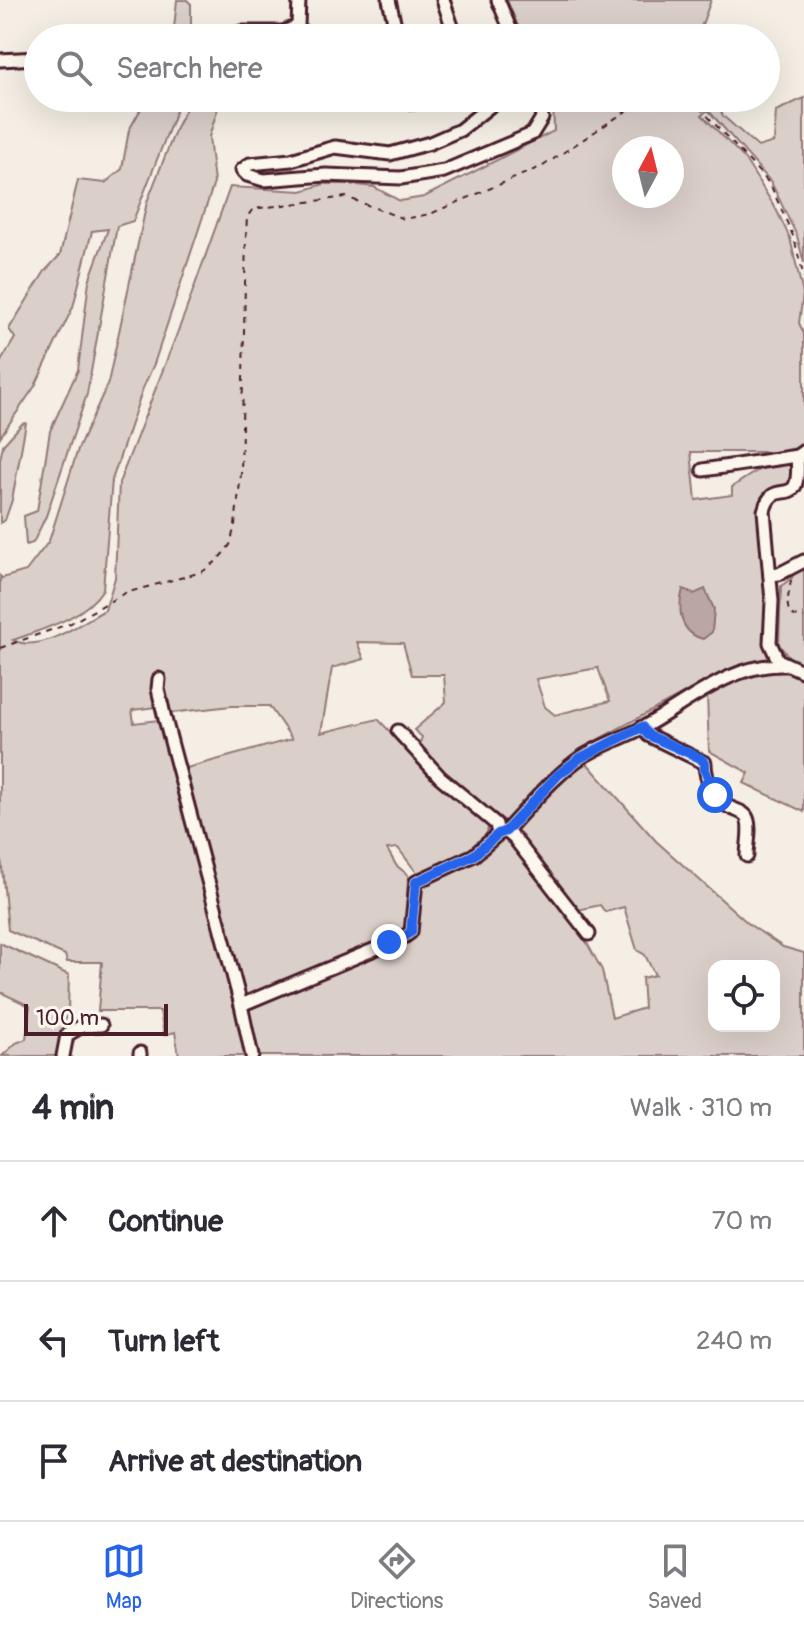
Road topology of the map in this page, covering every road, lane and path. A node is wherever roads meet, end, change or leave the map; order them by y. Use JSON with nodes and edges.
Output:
{"nodes":[{"id":1,"x":299,"y":0,"type":"edge"},
{"id":2,"x":389,"y":0,"type":"edge"},
{"id":3,"x":443,"y":0,"type":"edge"},
{"id":4,"x":498,"y":0,"type":"edge"},
{"id":5,"x":298,"y":24,"type":"edge"},
{"id":6,"x":395,"y":24,"type":"edge"},
{"id":7,"x":451,"y":24,"type":"edge"},
{"id":8,"x":508,"y":24,"type":"edge"},
{"id":9,"x":24,"y":59,"type":"edge"},
{"id":10,"x":0,"y":60,"type":"edge"},
{"id":11,"x":482,"y":112,"type":"edge"},
{"id":12,"x":541,"y":112,"type":"edge"},
{"id":13,"x":625,"y":112,"type":"edge"},
{"id":14,"x":704,"y":112,"type":"edge"},
{"id":15,"x":804,"y":278,"type":"edge"},
{"id":16,"x":801,"y":454,"type":"edge"},
{"id":17,"x":703,"y":470,"type":"dead end"},
{"id":18,"x":800,"y":491,"type":"edge"},
{"id":19,"x":804,"y":561,"type":"edge"},
{"id":20,"x":788,"y":568,"type":"junction"},
{"id":21,"x":770,"y":575,"type":"junction"},
{"id":22,"x":804,"y":618,"type":"edge"},
{"id":23,"x":770,"y":643,"type":"junction"},
{"id":24,"x":0,"y":648,"type":"edge"},
{"id":25,"x":786,"y":665,"type":"junction"},
{"id":26,"x":751,"y":670,"type":"junction"},
{"id":27,"x":804,"y":672,"type":"edge"},
{"id":28,"x":159,"y":679,"type":"dead end"},
{"id":29,"x":642,"y":727,"type":"junction"},
{"id":30,"x":398,"y":731,"type":"dead end"},
{"id":31,"x":502,"y":832,"type":"junction"},
{"id":32,"x":747,"y":856,"type":"dead end"},
{"id":33,"x":589,"y":934,"type":"dead end"},
{"id":34,"x":241,"y":1005,"type":"junction"},
{"id":35,"x":101,"y":1025,"type":"dead end"},
{"id":36,"x":63,"y":1056,"type":"edge"},
{"id":37,"x":252,"y":1056,"type":"edge"}],
"edges":[{"from":1,"to":5,"type":"lane"},
{"from":2,"to":6,"type":"lane"},
{"from":3,"to":7,"type":"lane"},
{"from":4,"to":8,"type":"lane"},
{"from":9,"to":10,"type":"lane"},
{"from":11,"to":12,"type":"lane"},
{"from":13,"to":24,"type":"path"},
{"from":14,"to":15,"type":"path"},
{"from":16,"to":17,"type":"lane"},
{"from":16,"to":18,"type":"lane"},
{"from":18,"to":21,"type":"lane"},
{"from":19,"to":20,"type":"lane"},
{"from":20,"to":21,"type":"lane"},
{"from":20,"to":22,"type":"path"},
{"from":21,"to":23,"type":"lane"},
{"from":23,"to":25,"type":"lane"},
{"from":23,"to":26,"type":"lane"},
{"from":25,"to":26,"type":"lane"},
{"from":25,"to":27,"type":"lane"},
{"from":26,"to":29,"type":"lane"},
{"from":28,"to":34,"type":"lane"},
{"from":29,"to":31,"type":"lane"},
{"from":29,"to":32,"type":"lane"},
{"from":30,"to":31,"type":"lane"},
{"from":31,"to":33,"type":"lane"},
{"from":31,"to":34,"type":"lane"},
{"from":34,"to":37,"type":"lane"},
{"from":35,"to":36,"type":"lane"}]}
